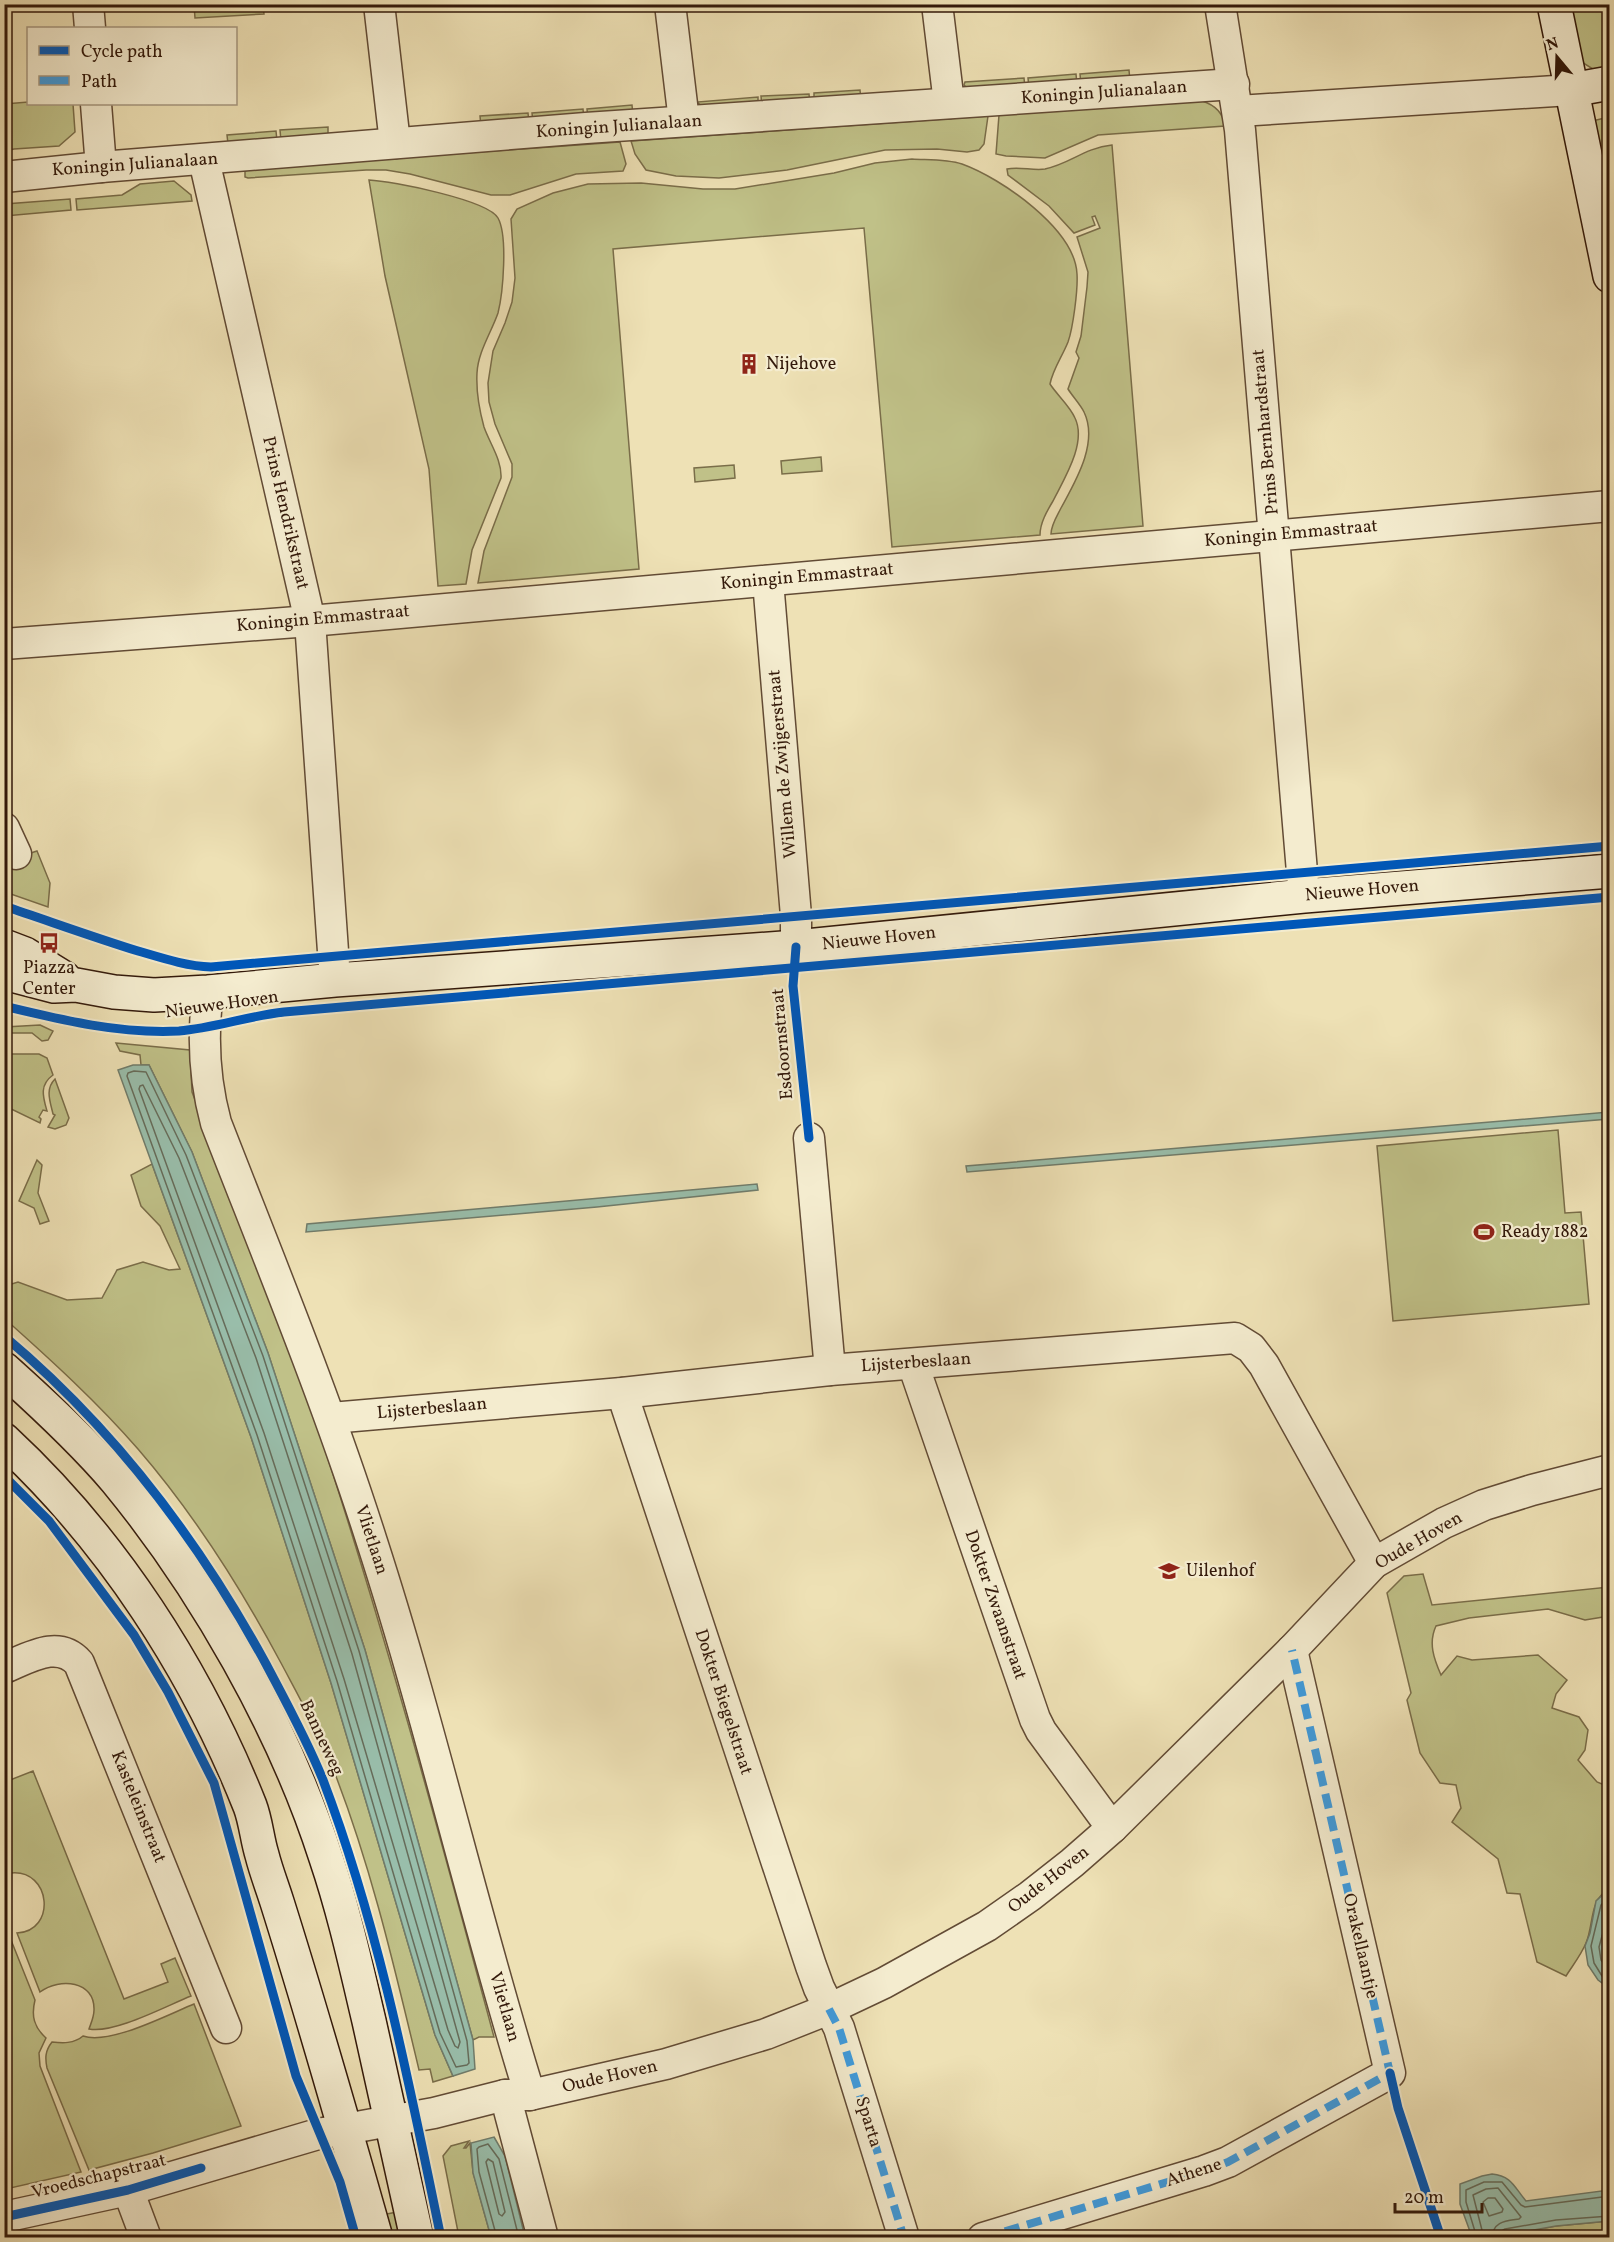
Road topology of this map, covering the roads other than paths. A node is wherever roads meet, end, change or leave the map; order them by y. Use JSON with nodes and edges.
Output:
{"nodes":[{"id":1,"x":88,"y":4,"type":"edge"},
{"id":2,"x":379,"y":4,"type":"edge"},
{"id":3,"x":670,"y":4,"type":"edge"},
{"id":4,"x":937,"y":4,"type":"edge"},
{"id":5,"x":1220,"y":4,"type":"edge"},
{"id":6,"x":1554,"y":4,"type":"edge"},
{"id":7,"x":90,"y":27,"type":"edge"},
{"id":8,"x":1610,"y":83,"type":"edge"},
{"id":9,"x":1571,"y":90,"type":"junction"},
{"id":10,"x":1236,"y":98,"type":"junction"},
{"id":11,"x":949,"y":103,"type":"junction"},
{"id":12,"x":96,"y":105,"type":"edge"},
{"id":13,"x":684,"y":121,"type":"junction"},
{"id":14,"x":395,"y":143,"type":"junction"},
{"id":15,"x":204,"y":160,"type":"junction"},
{"id":16,"x":101,"y":167,"type":"junction"},
{"id":17,"x":4,"y":177,"type":"edge"},
{"id":18,"x":1610,"y":276,"type":"edge"},
{"id":19,"x":1610,"y":506,"type":"edge"},
{"id":20,"x":1274,"y":536,"type":"junction"},
{"id":21,"x":768,"y":581,"type":"junction"},
{"id":22,"x":310,"y":621,"type":"junction"},
{"id":23,"x":4,"y":644,"type":"edge"},
{"id":24,"x":1610,"y":871,"type":"edge"},
{"id":25,"x":1304,"y":896,"type":"junction"},
{"id":26,"x":4,"y":946,"type":"edge"},
{"id":27,"x":796,"y":947,"type":"junction"},
{"id":28,"x":4,"y":973,"type":"edge"},
{"id":29,"x":335,"y":980,"type":"junction"},
{"id":30,"x":76,"y":986,"type":"junction"},
{"id":31,"x":208,"y":992,"type":"junction"},
{"id":32,"x":809,"y":1138,"type":"dead end"},
{"id":33,"x":913,"y":1364,"type":"junction"},
{"id":34,"x":4,"y":1369,"type":"edge"},
{"id":35,"x":830,"y":1370,"type":"junction"},
{"id":36,"x":621,"y":1393,"type":"junction"},
{"id":37,"x":331,"y":1418,"type":"junction"},
{"id":38,"x":4,"y":1440,"type":"edge"},
{"id":39,"x":1610,"y":1470,"type":"edge"},
{"id":40,"x":1374,"y":1563,"type":"junction"},
{"id":41,"x":1292,"y":1650,"type":"junction"},
{"id":42,"x":4,"y":1668,"type":"edge"},
{"id":43,"x":1112,"y":1828,"type":"junction"},
{"id":44,"x":829,"y":2009,"type":"junction"},
{"id":45,"x":226,"y":2028,"type":"dead end"},
{"id":46,"x":1390,"y":2073,"type":"joint"},
{"id":47,"x":518,"y":2095,"type":"junction"},
{"id":48,"x":392,"y":2121,"type":"junction"},
{"id":49,"x":345,"y":2129,"type":"junction"},
{"id":50,"x":128,"y":2190,"type":"junction"},
{"id":51,"x":4,"y":2217,"type":"edge"},
{"id":52,"x":146,"y":2238,"type":"edge"},
{"id":53,"x":375,"y":2238,"type":"edge"},
{"id":54,"x":417,"y":2238,"type":"edge"},
{"id":55,"x":543,"y":2238,"type":"edge"},
{"id":56,"x":904,"y":2238,"type":"edge"},
{"id":57,"x":983,"y":2238,"type":"edge"}],
"edges":[{"from":1,"to":7,"type":"street"},
{"from":2,"to":14,"type":"street"},
{"from":3,"to":13,"type":"street"},
{"from":4,"to":11,"type":"street"},
{"from":5,"to":10,"type":"street","name":"Prins Bernhardstraat"},
{"from":6,"to":9,"type":"street"},
{"from":8,"to":9,"type":"street"},
{"from":9,"to":10,"type":"street","name":"Koningin Julianalaan"},
{"from":9,"to":18,"type":"street"},
{"from":10,"to":11,"type":"street","name":"Koningin Julianalaan"},
{"from":10,"to":20,"type":"street","name":"Prins Bernhardstraat"},
{"from":11,"to":13,"type":"street","name":"Koningin Julianalaan"},
{"from":12,"to":16,"type":"street"},
{"from":13,"to":14,"type":"street","name":"Koningin Julianalaan"},
{"from":14,"to":15,"type":"street","name":"Koningin Julianalaan"},
{"from":15,"to":16,"type":"street","name":"Koningin Julianalaan"},
{"from":15,"to":22,"type":"street","name":"Prins Hendrikstraat"},
{"from":16,"to":17,"type":"street","name":"Koningin Julianalaan"},
{"from":19,"to":20,"type":"street","name":"Koningin Emmastraat"},
{"from":20,"to":21,"type":"street","name":"Koningin Emmastraat"},
{"from":20,"to":25,"type":"street","name":"Prins Bernhardstraat"},
{"from":21,"to":22,"type":"street","name":"Koningin Emmastraat"},
{"from":21,"to":27,"type":"street","name":"Willem de Zwijgerstraat"},
{"from":22,"to":23,"type":"street","name":"Koningin Emmastraat"},
{"from":22,"to":29,"type":"street","name":"Prins Hendrikstraat"},
{"from":24,"to":25,"type":"street","name":"Nieuwe Hoven"},
{"from":25,"to":27,"type":"street","name":"Nieuwe Hoven"},
{"from":26,"to":30,"type":"street","name":"Nieuwe Hoven"},
{"from":27,"to":29,"type":"street","name":"Nieuwe Hoven"},
{"from":28,"to":30,"type":"street","name":"Nieuwe Hoven"},
{"from":29,"to":31,"type":"street","name":"Nieuwe Hoven"},
{"from":30,"to":31,"type":"street","name":"Nieuwe Hoven"},
{"from":31,"to":37,"type":"street","name":"Vlietlaan"},
{"from":32,"to":35,"type":"street"},
{"from":33,"to":35,"type":"street","name":"Lijsterbeslaan"},
{"from":33,"to":40,"type":"street","name":"Lijsterbeslaan"},
{"from":33,"to":43,"type":"street","name":"Dokter Zwaanstraat"},
{"from":34,"to":48,"type":"street"},
{"from":35,"to":36,"type":"street","name":"Lijsterbeslaan"},
{"from":36,"to":37,"type":"street","name":"Lijsterbeslaan"},
{"from":36,"to":44,"type":"street","name":"Dokter Biegelstraat"},
{"from":37,"to":47,"type":"street","name":"Vlietlaan"},
{"from":38,"to":49,"type":"street"},
{"from":39,"to":40,"type":"street","name":"Oude Hoven"},
{"from":40,"to":41,"type":"street","name":"Oude Hoven"},
{"from":41,"to":43,"type":"street","name":"Oude Hoven"},
{"from":41,"to":46,"type":"street","name":"Orakellaantje"},
{"from":42,"to":45,"type":"street","name":"Kasteleinstraat"},
{"from":43,"to":44,"type":"street","name":"Oude Hoven"},
{"from":44,"to":47,"type":"street","name":"Oude Hoven"},
{"from":44,"to":56,"type":"street","name":"Sparta"},
{"from":46,"to":57,"type":"street","name":"Athene"},
{"from":47,"to":48,"type":"street","name":"Oude Hoven"},
{"from":47,"to":55,"type":"street","name":"Vlietlaan"},
{"from":48,"to":49,"type":"street","name":"Vroedschapstraat"},
{"from":48,"to":54,"type":"street"},
{"from":49,"to":50,"type":"street","name":"Vroedschapstraat"},
{"from":49,"to":53,"type":"street"},
{"from":50,"to":51,"type":"street","name":"Vroedschapstraat"},
{"from":50,"to":52,"type":"street"}]}
